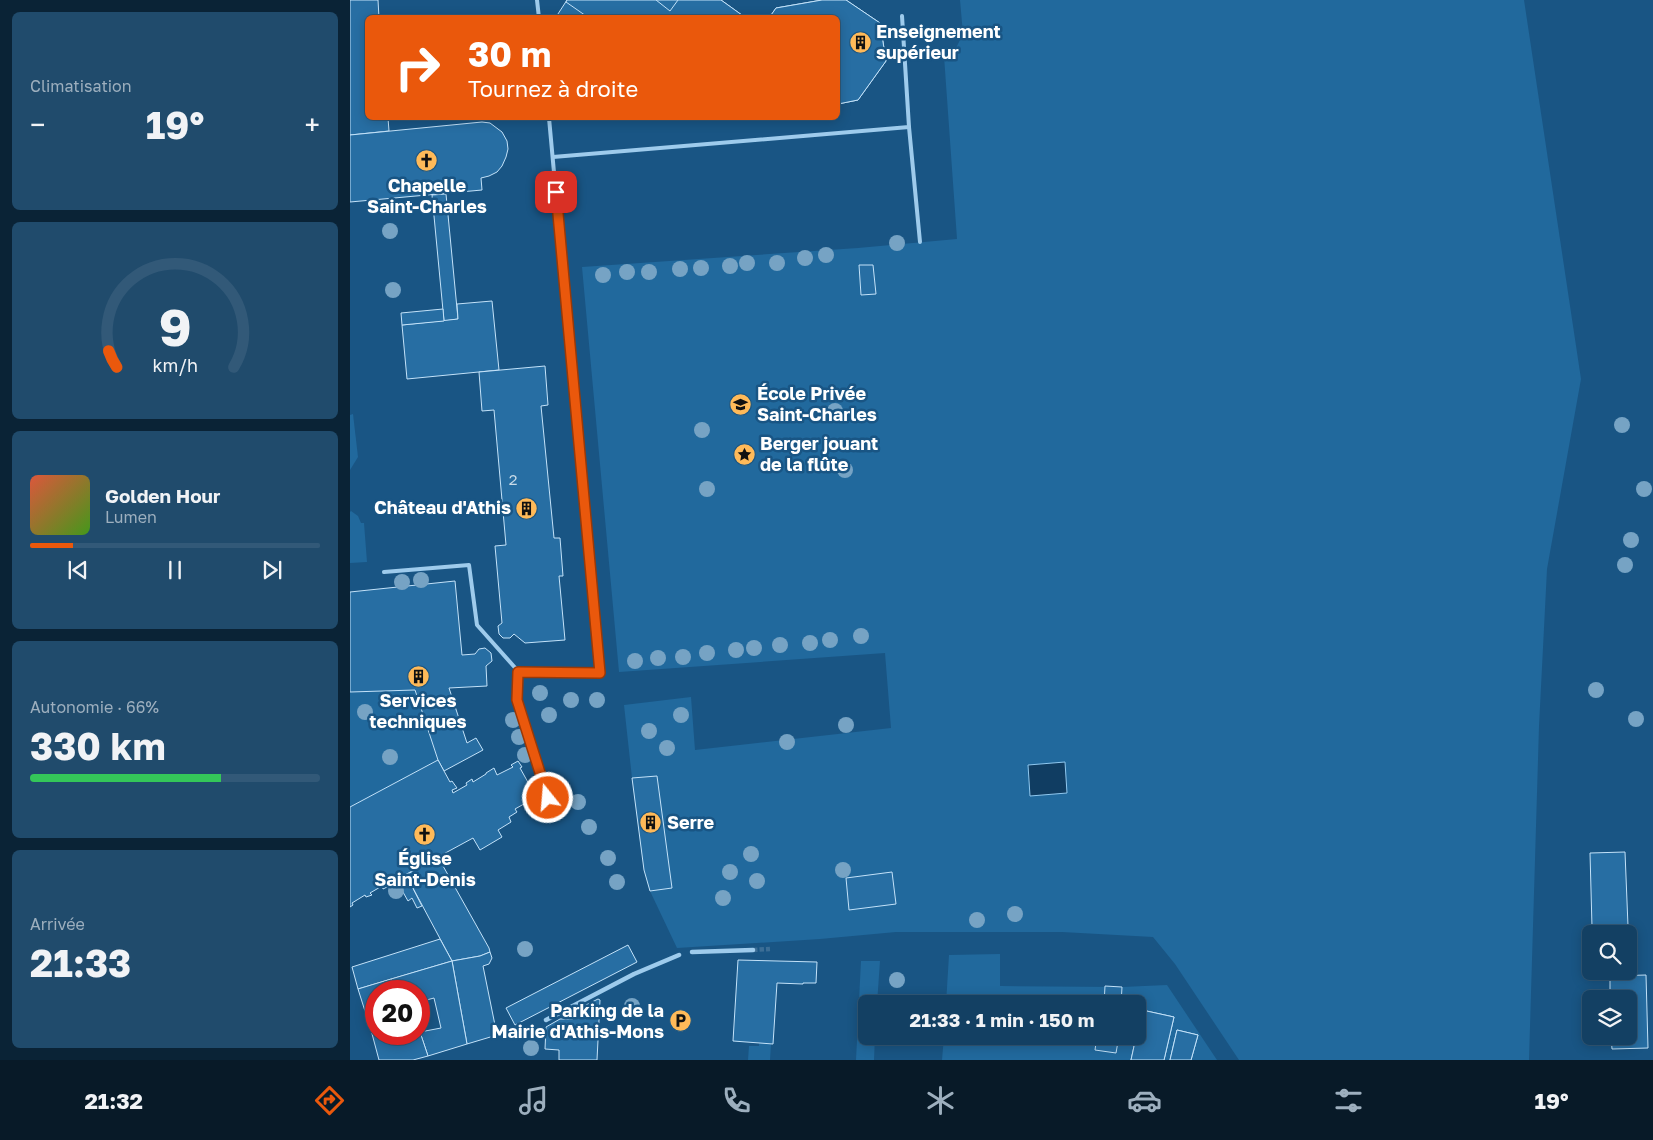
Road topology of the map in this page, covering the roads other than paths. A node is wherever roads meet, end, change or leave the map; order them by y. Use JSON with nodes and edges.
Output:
{"nodes":[{"id":1,"x":537,"y":0,"type":"edge"},
{"id":2,"x":539,"y":15,"type":"edge"},
{"id":3,"x":902,"y":16,"type":"dead end"},
{"id":4,"x":549,"y":120,"type":"edge"},
{"id":5,"x":909,"y":128,"type":"junction"},
{"id":6,"x":553,"y":157,"type":"junction"},
{"id":7,"x":920,"y":242,"type":"dead end"},
{"id":8,"x":384,"y":572,"type":"dead end"},
{"id":9,"x":518,"y":672,"type":"junction"},
{"id":10,"x":548,"y":798,"type":"dead end"},
{"id":11,"x":753,"y":950,"type":"tunnel mouth"},
{"id":12,"x":692,"y":952,"type":"dead end"},
{"id":13,"x":679,"y":955,"type":"dead end"},
{"id":14,"x":546,"y":1020,"type":"dead end"}],
"edges":[{"from":1,"to":2,"type":"lane"},
{"from":3,"to":5,"type":"lane"},
{"from":4,"to":6,"type":"lane"},
{"from":5,"to":6,"type":"lane"},
{"from":5,"to":7,"type":"lane"},
{"from":6,"to":9,"type":"lane"},
{"from":8,"to":9,"type":"lane"},
{"from":9,"to":10,"type":"lane"},
{"from":11,"to":12,"type":"street"},
{"from":13,"to":14,"type":"street"}]}
